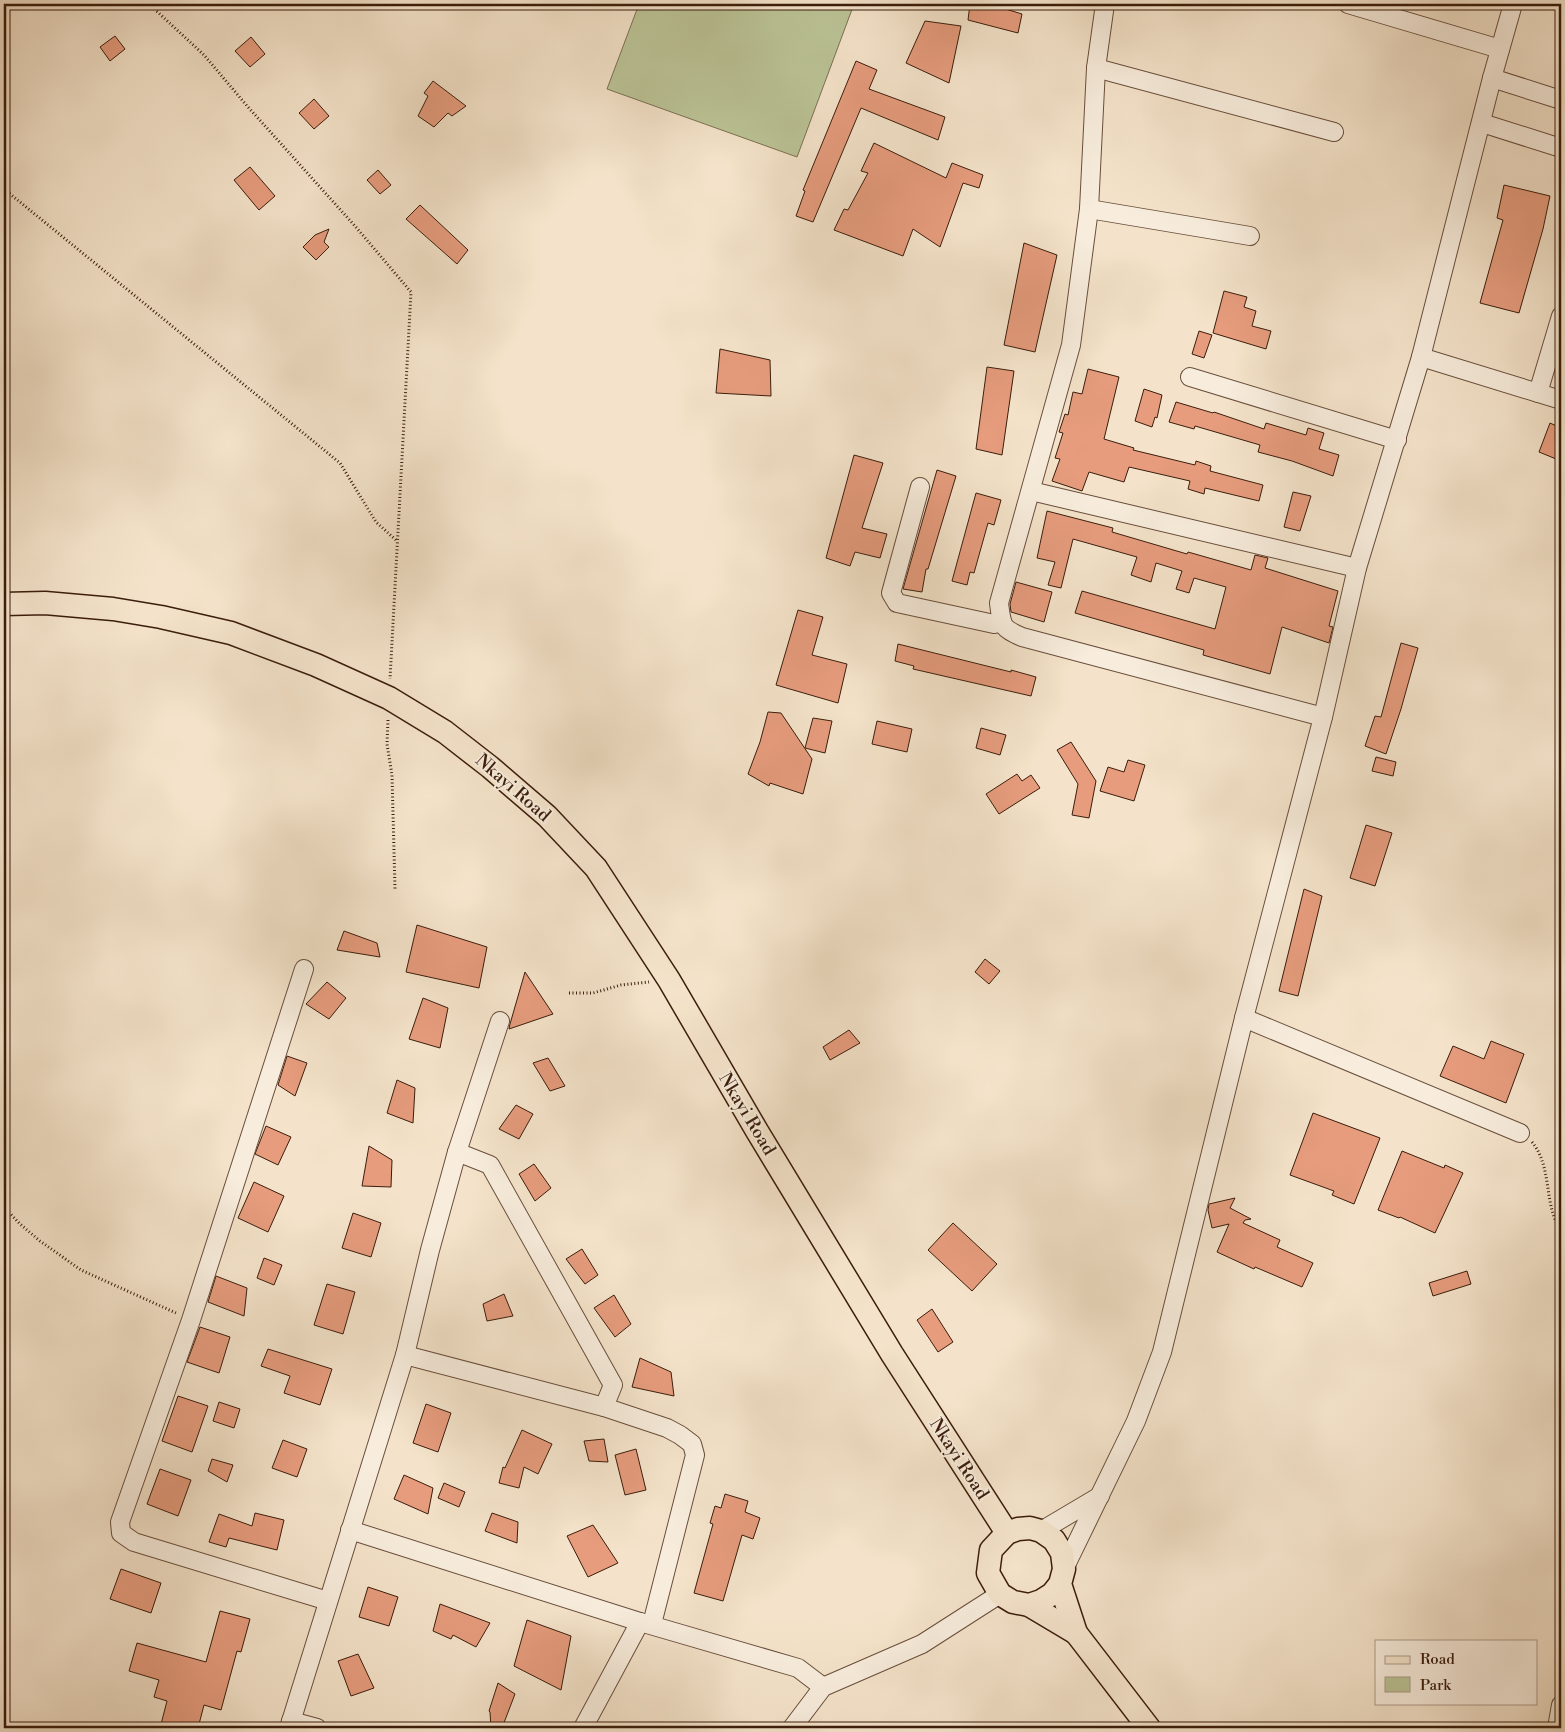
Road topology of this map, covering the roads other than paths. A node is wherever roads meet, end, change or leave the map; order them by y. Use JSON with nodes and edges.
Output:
{"nodes":[{"id":1,"x":1105,"y":4,"type":"edge"},
{"id":2,"x":1348,"y":4,"type":"edge"},
{"id":3,"x":1513,"y":4,"type":"edge"},
{"id":4,"x":1500,"y":49,"type":"junction"},
{"id":5,"x":1096,"y":68,"type":"junction"},
{"id":6,"x":1492,"y":78,"type":"junction"},
{"id":7,"x":1561,"y":100,"type":"edge"},
{"id":8,"x":1482,"y":123,"type":"junction"},
{"id":9,"x":1334,"y":132,"type":"dead end"},
{"id":10,"x":1561,"y":148,"type":"edge"},
{"id":11,"x":1089,"y":209,"type":"junction"},
{"id":12,"x":1250,"y":236,"type":"dead end"},
{"id":13,"x":1561,"y":316,"type":"edge"},
{"id":14,"x":1421,"y":357,"type":"junction"},
{"id":15,"x":1190,"y":377,"type":"dead end"},
{"id":16,"x":1538,"y":393,"type":"junction"},
{"id":17,"x":1561,"y":400,"type":"edge"},
{"id":18,"x":1397,"y":440,"type":"junction"},
{"id":19,"x":920,"y":487,"type":"dead end"},
{"id":20,"x":1031,"y":491,"type":"junction"},
{"id":21,"x":1357,"y":568,"type":"junction"},
{"id":22,"x":4,"y":604,"type":"edge"},
{"id":23,"x":1002,"y":622,"type":"junction"},
{"id":24,"x":1323,"y":717,"type":"junction"},
{"id":25,"x":304,"y":969,"type":"dead end"},
{"id":26,"x":1244,"y":1018,"type":"junction"},
{"id":27,"x":500,"y":1022,"type":"dead end"},
{"id":28,"x":1520,"y":1133,"type":"road end"},
{"id":29,"x":457,"y":1152,"type":"junction"},
{"id":30,"x":405,"y":1355,"type":"junction"},
{"id":31,"x":604,"y":1407,"type":"junction"},
{"id":32,"x":1100,"y":1496,"type":"junction"},
{"id":33,"x":350,"y":1530,"type":"junction"},
{"id":34,"x":1041,"y":1531,"type":"junction"},
{"id":35,"x":1007,"y":1533,"type":"junction"},
{"id":36,"x":1062,"y":1576,"type":"junction"},
{"id":37,"x":1000,"y":1594,"type":"junction"},
{"id":38,"x":328,"y":1601,"type":"junction"},
{"id":39,"x":1029,"y":1604,"type":"junction"},
{"id":40,"x":646,"y":1623,"type":"junction"},
{"id":41,"x":1076,"y":1633,"type":"junction"},
{"id":42,"x":823,"y":1687,"type":"junction"},
{"id":43,"x":1561,"y":1705,"type":"edge"},
{"id":44,"x":290,"y":1725,"type":"edge"},
{"id":45,"x":318,"y":1728,"type":"edge"},
{"id":46,"x":584,"y":1728,"type":"edge"},
{"id":47,"x":792,"y":1728,"type":"edge"},
{"id":48,"x":1149,"y":1728,"type":"edge"},
{"id":49,"x":1557,"y":1728,"type":"edge"}],
"edges":[{"from":1,"to":5,"type":"street"},
{"from":2,"to":4,"type":"street"},
{"from":3,"to":4,"type":"street"},
{"from":4,"to":6,"type":"street"},
{"from":5,"to":9,"type":"street"},
{"from":5,"to":11,"type":"street"},
{"from":6,"to":7,"type":"street"},
{"from":6,"to":8,"type":"street"},
{"from":8,"to":10,"type":"street"},
{"from":8,"to":14,"type":"street"},
{"from":11,"to":12,"type":"street"},
{"from":11,"to":20,"type":"street"},
{"from":13,"to":16,"type":"street"},
{"from":14,"to":16,"type":"street"},
{"from":14,"to":18,"type":"street"},
{"from":15,"to":18,"type":"street"},
{"from":16,"to":17,"type":"street"},
{"from":18,"to":21,"type":"street"},
{"from":19,"to":23,"type":"street"},
{"from":20,"to":21,"type":"street"},
{"from":20,"to":23,"type":"street"},
{"from":21,"to":24,"type":"street"},
{"from":22,"to":35,"type":"main road","name":"Nkayi Road"},
{"from":23,"to":24,"type":"street"},
{"from":24,"to":26,"type":"street"},
{"from":25,"to":38,"type":"street"},
{"from":26,"to":28,"type":"street"},
{"from":26,"to":32,"type":"street"},
{"from":27,"to":29,"type":"street"},
{"from":29,"to":30,"type":"street"},
{"from":29,"to":31,"type":"street"},
{"from":30,"to":31,"type":"street"},
{"from":30,"to":33,"type":"street"},
{"from":31,"to":40,"type":"street"},
{"from":32,"to":34,"type":"street"},
{"from":32,"to":36,"type":"street"},
{"from":33,"to":38,"type":"street"},
{"from":33,"to":40,"type":"street"},
{"from":34,"to":35,"type":"main road"},
{"from":34,"to":36,"type":"main road"},
{"from":35,"to":37,"type":"main road"},
{"from":36,"to":39,"type":"main road"},
{"from":36,"to":41,"type":"main road"},
{"from":37,"to":39,"type":"main road"},
{"from":37,"to":42,"type":"street"},
{"from":38,"to":44,"type":"street"},
{"from":39,"to":41,"type":"main road"},
{"from":40,"to":42,"type":"street"},
{"from":40,"to":46,"type":"street"},
{"from":41,"to":48,"type":"main road"},
{"from":42,"to":47,"type":"street"},
{"from":43,"to":49,"type":"street"},
{"from":44,"to":45,"type":"street"}]}
